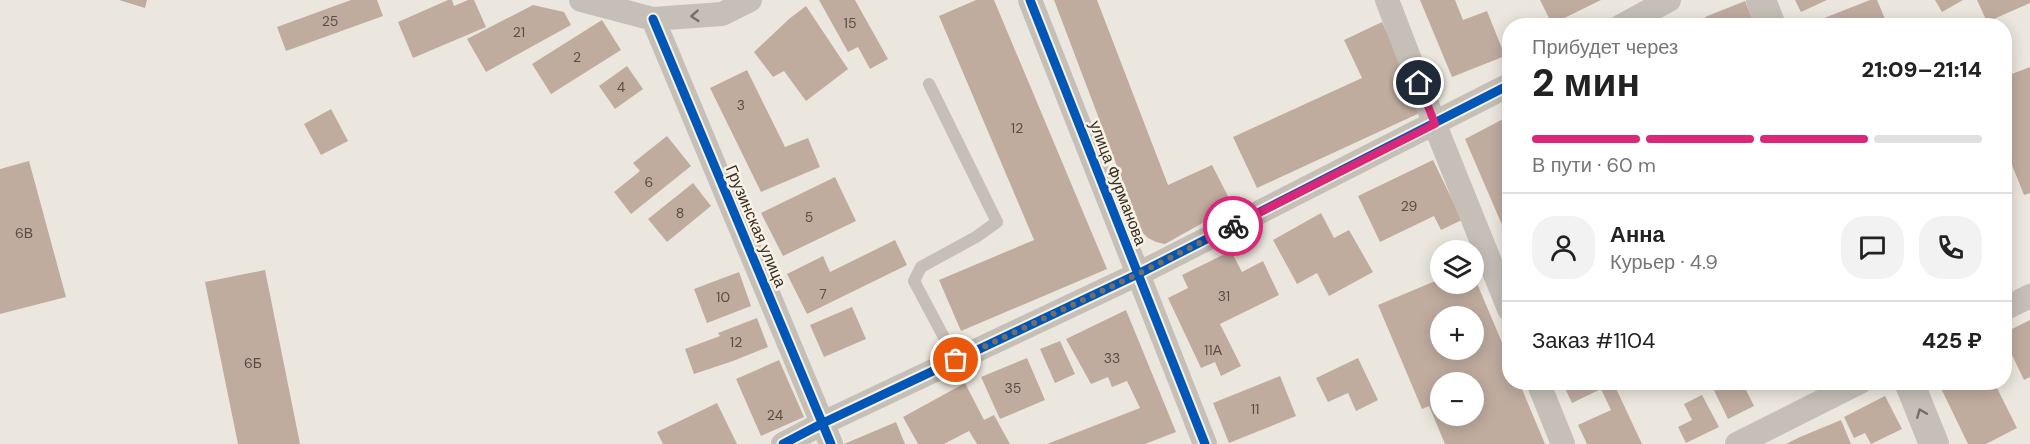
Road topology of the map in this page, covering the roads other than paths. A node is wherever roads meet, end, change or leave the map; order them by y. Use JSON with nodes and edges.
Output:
{"nodes":[{"id":1,"x":581,"y":0,"type":"edge"},
{"id":2,"x":750,"y":0,"type":"edge"},
{"id":3,"x":1030,"y":0,"type":"edge"},
{"id":4,"x":1387,"y":0,"type":"edge"},
{"id":5,"x":1669,"y":0,"type":"edge"},
{"id":6,"x":1761,"y":0,"type":"edge"},
{"id":7,"x":1636,"y":18,"type":"edge"},
{"id":8,"x":1768,"y":18,"type":"edge"},
{"id":9,"x":653,"y":19,"type":"junction"},
{"id":10,"x":929,"y":84,"type":"dead end"},
{"id":11,"x":1502,"y":89,"type":"edge"},
{"id":12,"x":1435,"y":124,"type":"junction"},
{"id":13,"x":1138,"y":274,"type":"junction"},
{"id":14,"x":1502,"y":292,"type":"edge"},
{"id":15,"x":2030,"y":296,"type":"edge"},
{"id":16,"x":2012,"y":305,"type":"edge"},
{"id":17,"x":956,"y":360,"type":"junction"},
{"id":18,"x":1541,"y":390,"type":"edge"},
{"id":19,"x":1844,"y":390,"type":"edge"},
{"id":20,"x":1912,"y":390,"type":"edge"},
{"id":21,"x":827,"y":433,"type":"edge"},
{"id":22,"x":783,"y":444,"type":"edge"},
{"id":23,"x":1205,"y":444,"type":"edge"},
{"id":24,"x":1563,"y":444,"type":"edge"},
{"id":25,"x":1737,"y":444,"type":"edge"},
{"id":26,"x":1934,"y":444,"type":"edge"}],
"edges":[{"from":1,"to":9,"type":"street"},
{"from":2,"to":9,"type":"street","one_way":true},
{"from":3,"to":13,"type":"street","name":"улица Фурманова"},
{"from":4,"to":12,"type":"street"},
{"from":5,"to":7,"type":"street"},
{"from":6,"to":8,"type":"street"},
{"from":9,"to":21,"type":"street","name":"Грузинская улица"},
{"from":10,"to":17,"type":"lane"},
{"from":11,"to":12,"type":"street"},
{"from":12,"to":13,"type":"street"},
{"from":12,"to":14,"type":"street"},
{"from":13,"to":17,"type":"street"},
{"from":13,"to":23,"type":"street","name":"улица Фурманова"},
{"from":15,"to":16,"type":"street"},
{"from":17,"to":21,"type":"street"},
{"from":18,"to":24,"type":"street"},
{"from":19,"to":25,"type":"street"},
{"from":26,"to":20,"type":"street","one_way":true},
{"from":21,"to":22,"type":"street"}]}
